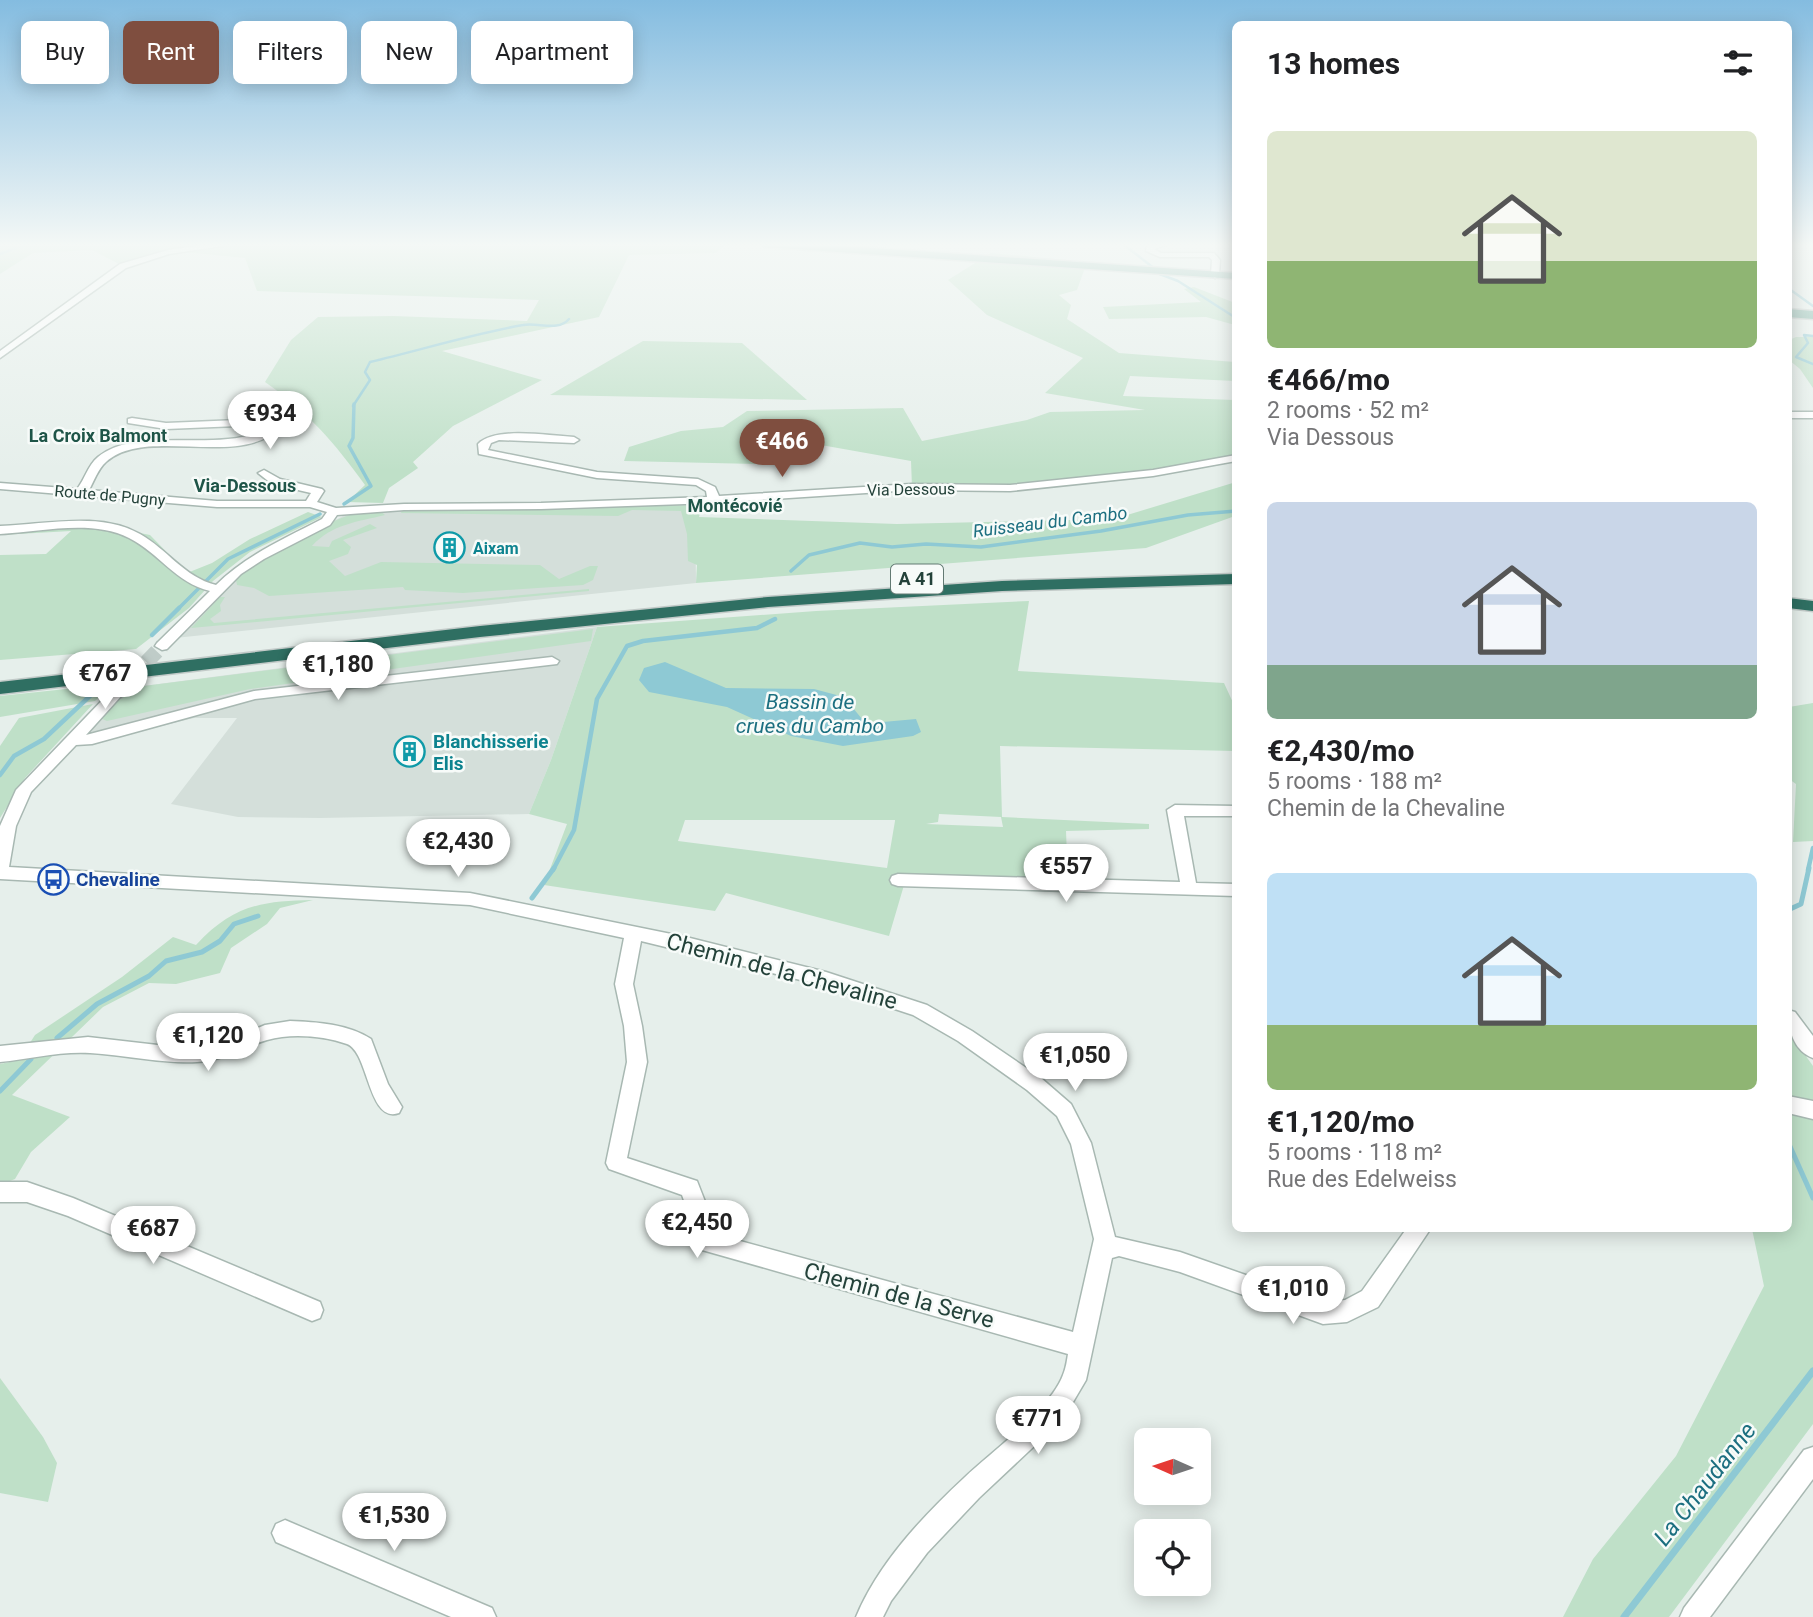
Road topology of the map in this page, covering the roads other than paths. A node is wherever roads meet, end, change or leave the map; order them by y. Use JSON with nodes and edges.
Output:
{"nodes":[{"id":1,"x":49,"y":319,"type":"edge"},
{"id":2,"x":0,"y":355,"type":"edge"},
{"id":3,"x":1792,"y":415,"type":"edge"},
{"id":4,"x":1813,"y":415,"type":"edge"},
{"id":5,"x":132,"y":421,"type":"dead end"},
{"id":6,"x":575,"y":440,"type":"dead end"},
{"id":7,"x":1232,"y":459,"type":"edge"},
{"id":8,"x":264,"y":473,"type":"dead end"},
{"id":9,"x":0,"y":486,"type":"edge"},
{"id":10,"x":80,"y":493,"type":"junction"},
{"id":11,"x":714,"y":500,"type":"junction"},
{"id":12,"x":310,"y":504,"type":"junction"},
{"id":13,"x":333,"y":512,"type":"junction"},
{"id":14,"x":0,"y":530,"type":"edge"},
{"id":15,"x":1232,"y":568,"type":"edge"},
{"id":16,"x":1232,"y":579,"type":"edge"},
{"id":17,"x":206,"y":587,"type":"junction"},
{"id":18,"x":1792,"y":592,"type":"edge"},
{"id":19,"x":1813,"y":595,"type":"edge"},
{"id":20,"x":1792,"y":603,"type":"edge"},
{"id":21,"x":1813,"y":606,"type":"edge"},
{"id":22,"x":163,"y":646,"type":"tunnel mouth"},
{"id":23,"x":552,"y":661,"type":"dead end"},
{"id":24,"x":0,"y":676,"type":"edge"},
{"id":25,"x":0,"y":688,"type":"edge"},
{"id":26,"x":116,"y":694,"type":"tunnel mouth"},
{"id":27,"x":85,"y":725,"type":"junction"},
{"id":28,"x":122,"y":731,"type":"junction"},
{"id":29,"x":71,"y":740,"type":"junction"},
{"id":30,"x":1232,"y":811,"type":"edge"},
{"id":31,"x":2,"y":847,"type":"edge"},
{"id":32,"x":0,"y":872,"type":"edge"},
{"id":33,"x":898,"y":880,"type":"dead end"},
{"id":34,"x":1189,"y":888,"type":"junction"},
{"id":35,"x":1232,"y":890,"type":"edge"},
{"id":36,"x":634,"y":932,"type":"junction"},
{"id":37,"x":1792,"y":1022,"type":"edge"},
{"id":38,"x":1813,"y":1050,"type":"edge"},
{"id":39,"x":0,"y":1054,"type":"edge"},
{"id":40,"x":1792,"y":1105,"type":"edge"},
{"id":41,"x":392,"y":1107,"type":"dead end"},
{"id":42,"x":1813,"y":1110,"type":"edge"},
{"id":43,"x":0,"y":1192,"type":"edge"},
{"id":44,"x":1417,"y":1232,"type":"edge"},
{"id":45,"x":1110,"y":1245,"type":"junction"},
{"id":46,"x":312,"y":1311,"type":"dead end"},
{"id":47,"x":1082,"y":1346,"type":"junction"},
{"id":48,"x":1813,"y":1459,"type":"edge"},
{"id":49,"x":285,"y":1533,"type":"dead end"},
{"id":50,"x":483,"y":1617,"type":"edge"},
{"id":51,"x":869,"y":1617,"type":"edge"},
{"id":52,"x":1693,"y":1617,"type":"edge"}],
"edges":[{"from":1,"to":2,"type":"street"},
{"from":3,"to":4,"type":"street"},
{"from":5,"to":10,"type":"street"},
{"from":6,"to":11,"type":"street"},
{"from":7,"to":11,"type":"street","name":"Via Dessous"},
{"from":8,"to":12,"type":"street"},
{"from":9,"to":10,"type":"street","name":"Route de Pugny"},
{"from":10,"to":12,"type":"street","name":"Route de Pugny"},
{"from":11,"to":13,"type":"street","name":"Via Dessous"},
{"from":12,"to":13,"type":"street","name":"Route de Pugny"},
{"from":13,"to":17,"type":"street"},
{"from":14,"to":17,"type":"street"},
{"from":15,"to":24,"type":"highway","number":"A 41"},
{"from":16,"to":25,"type":"highway","number":"A 41"},
{"from":17,"to":22,"type":"street"},
{"from":18,"to":19,"type":"highway"},
{"from":20,"to":21,"type":"highway"},
{"from":23,"to":28,"type":"street"},
{"from":26,"to":27,"type":"street"},
{"from":27,"to":28,"type":"street"},
{"from":27,"to":29,"type":"street"},
{"from":28,"to":29,"type":"street"},
{"from":29,"to":31,"type":"street"},
{"from":30,"to":34,"type":"street"},
{"from":31,"to":32,"type":"street"},
{"from":32,"to":36,"type":"street","name":"Chemin de la Chevaline"},
{"from":33,"to":34,"type":"street"},
{"from":34,"to":35,"type":"street"},
{"from":36,"to":45,"type":"street","name":"Chemin de la Chevaline"},
{"from":36,"to":47,"type":"street","name":"Chemin de la Serve"},
{"from":37,"to":38,"type":"street"},
{"from":39,"to":41,"type":"street"},
{"from":40,"to":42,"type":"street"},
{"from":43,"to":46,"type":"street"},
{"from":44,"to":45,"type":"street"},
{"from":45,"to":47,"type":"street","name":"Chemin de la Chevaline"},
{"from":47,"to":51,"type":"street","name":"Chemin de la Chevaline"},
{"from":48,"to":52,"type":"street"},
{"from":49,"to":50,"type":"street"}]}
